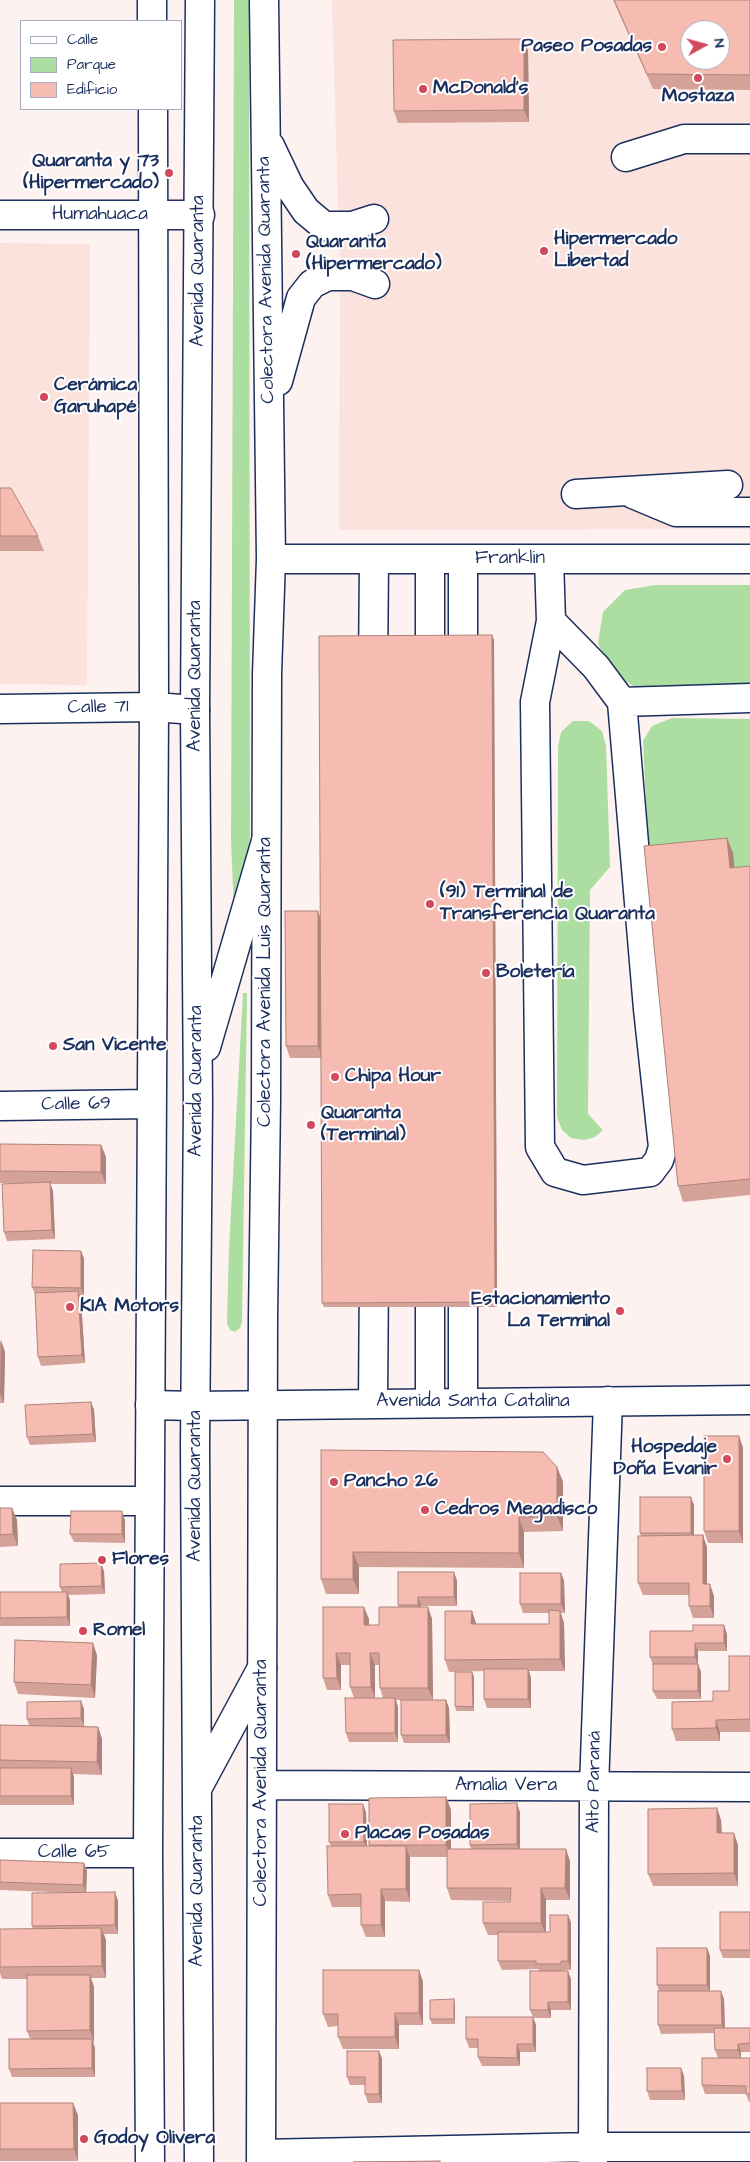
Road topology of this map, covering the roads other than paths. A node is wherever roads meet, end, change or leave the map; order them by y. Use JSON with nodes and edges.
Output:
{"nodes":[{"id":1,"x":152,"y":0,"type":"edge"},
{"id":2,"x":200,"y":0,"type":"edge"},
{"id":3,"x":264,"y":0,"type":"edge"},
{"id":4,"x":152,"y":20,"type":"edge"},
{"id":5,"x":153,"y":110,"type":"edge"},
{"id":6,"x":266,"y":137,"type":"junction"},
{"id":7,"x":748,"y":139,"type":"edge"},
{"id":8,"x":626,"y":157,"type":"dead end"},
{"id":9,"x":154,"y":215,"type":"junction"},
{"id":10,"x":200,"y":215,"type":"junction"},
{"id":11,"x":0,"y":216,"type":"edge"},
{"id":12,"x":374,"y":219,"type":"dead end"},
{"id":13,"x":375,"y":284,"type":"dead end"},
{"id":14,"x":269,"y":412,"type":"junction"},
{"id":15,"x":728,"y":485,"type":"dead end"},
{"id":16,"x":627,"y":491,"type":"junction"},
{"id":17,"x":576,"y":494,"type":"dead end"},
{"id":18,"x":750,"y":512,"type":"edge"},
{"id":19,"x":750,"y":558,"type":"edge"},
{"id":20,"x":271,"y":559,"type":"junction"},
{"id":21,"x":374,"y":559,"type":"junction"},
{"id":22,"x":430,"y":559,"type":"junction"},
{"id":23,"x":463,"y":559,"type":"junction"},
{"id":24,"x":549,"y":559,"type":"junction"},
{"id":25,"x":550,"y":622,"type":"junction"},
{"id":26,"x":430,"y":693,"type":"edge"},
{"id":27,"x":463,"y":697,"type":"edge"},
{"id":28,"x":750,"y":698,"type":"edge"},
{"id":29,"x":373,"y":701,"type":"edge"},
{"id":30,"x":622,"y":702,"type":"junction"},
{"id":31,"x":154,"y":707,"type":"junction"},
{"id":32,"x":0,"y":709,"type":"edge"},
{"id":33,"x":195,"y":710,"type":"junction"},
{"id":34,"x":266,"y":841,"type":"junction"},
{"id":35,"x":198,"y":1077,"type":"junction"},
{"id":36,"x":151,"y":1104,"type":"junction"},
{"id":37,"x":0,"y":1106,"type":"edge"},
{"id":38,"x":374,"y":1241,"type":"edge"},
{"id":39,"x":430,"y":1242,"type":"edge"},
{"id":40,"x":463,"y":1246,"type":"edge"},
{"id":41,"x":750,"y":1400,"type":"edge"},
{"id":42,"x":608,"y":1401,"type":"junction"},
{"id":43,"x":373,"y":1402,"type":"junction"},
{"id":44,"x":430,"y":1402,"type":"junction"},
{"id":45,"x":463,"y":1402,"type":"junction"},
{"id":46,"x":150,"y":1405,"type":"junction"},
{"id":47,"x":264,"y":1405,"type":"junction"},
{"id":48,"x":195,"y":1406,"type":"junction"},
{"id":49,"x":0,"y":1500,"type":"edge"},
{"id":50,"x":150,"y":1501,"type":"junction"},
{"id":51,"x":262,"y":1668,"type":"junction"},
{"id":52,"x":262,"y":1785,"type":"junction"},
{"id":53,"x":198,"y":1786,"type":"junction"},
{"id":54,"x":594,"y":1787,"type":"junction"},
{"id":55,"x":750,"y":1787,"type":"edge"},
{"id":56,"x":0,"y":1853,"type":"edge"},
{"id":57,"x":148,"y":1854,"type":"junction"},
{"id":58,"x":199,"y":2129,"type":"junction"},
{"id":59,"x":750,"y":2147,"type":"edge"},
{"id":60,"x":594,"y":2155,"type":"edge"},
{"id":61,"x":261,"y":2158,"type":"edge"},
{"id":62,"x":150,"y":2162,"type":"edge"},
{"id":63,"x":181,"y":2162,"type":"edge"},
{"id":64,"x":199,"y":2162,"type":"edge"}],
"edges":[{"from":1,"to":4,"type":"main road"},
{"from":2,"to":10,"type":"main road","name":"Avenida Quaranta"},
{"from":3,"to":6,"type":"main road","name":"Colectora Avenida Quaranta"},
{"from":5,"to":9,"type":"main road"},
{"from":6,"to":12,"type":"main road"},
{"from":6,"to":14,"type":"main road","name":"Colectora Avenida Quaranta"},
{"from":7,"to":8,"type":"main road"},
{"from":9,"to":10,"type":"main road","name":"Humahuaca"},
{"from":9,"to":11,"type":"main road","name":"Humahuaca"},
{"from":9,"to":31,"type":"main road"},
{"from":10,"to":33,"type":"main road","name":"Avenida Quaranta"},
{"from":13,"to":14,"type":"main road"},
{"from":14,"to":20,"type":"main road","name":"Colectora Avenida Quaranta"},
{"from":15,"to":16,"type":"main road"},
{"from":16,"to":17,"type":"main road"},
{"from":16,"to":18,"type":"main road"},
{"from":19,"to":24,"type":"main road","name":"Franklin"},
{"from":20,"to":21,"type":"main road","name":"Franklin"},
{"from":20,"to":34,"type":"main road","name":"Colectora Avenida Luis Quaranta"},
{"from":21,"to":22,"type":"main road","name":"Franklin"},
{"from":21,"to":29,"type":"main road"},
{"from":22,"to":23,"type":"main road","name":"Franklin"},
{"from":22,"to":26,"type":"main road"},
{"from":23,"to":24,"type":"main road","name":"Franklin"},
{"from":23,"to":27,"type":"main road"},
{"from":24,"to":25,"type":"main road"},
{"from":25,"to":30,"type":"main road"},
{"from":25,"to":30,"type":"main road"},
{"from":28,"to":30,"type":"main road"},
{"from":31,"to":32,"type":"main road","name":"Calle 71"},
{"from":31,"to":33,"type":"main road","name":"Calle 71"},
{"from":31,"to":36,"type":"main road"},
{"from":33,"to":35,"type":"main road","name":"Avenida Quaranta"},
{"from":34,"to":35,"type":"main road"},
{"from":34,"to":47,"type":"main road","name":"Colectora Avenida Luis Quaranta"},
{"from":35,"to":48,"type":"main road","name":"Avenida Quaranta"},
{"from":36,"to":37,"type":"main road","name":"Calle 69"},
{"from":36,"to":46,"type":"main road"},
{"from":38,"to":43,"type":"main road"},
{"from":39,"to":44,"type":"main road"},
{"from":40,"to":45,"type":"main road"},
{"from":41,"to":42,"type":"main road","name":"Avenida Santa Catalina"},
{"from":42,"to":45,"type":"main road","name":"Avenida Santa Catalina"},
{"from":42,"to":54,"type":"main road","name":"Alto Paraná"},
{"from":43,"to":44,"type":"main road","name":"Avenida Santa Catalina"},
{"from":43,"to":47,"type":"main road","name":"Avenida Santa Catalina"},
{"from":44,"to":45,"type":"main road","name":"Avenida Santa Catalina"},
{"from":46,"to":48,"type":"main road","name":"Avenida Santa Catalina"},
{"from":46,"to":50,"type":"main road"},
{"from":47,"to":48,"type":"main road","name":"Avenida Santa Catalina"},
{"from":47,"to":51,"type":"main road","name":"Colectora Avenida Quaranta"},
{"from":48,"to":53,"type":"main road","name":"Avenida Quaranta"},
{"from":49,"to":50,"type":"main road"},
{"from":50,"to":57,"type":"main road"},
{"from":51,"to":52,"type":"main road","name":"Colectora Avenida Quaranta"},
{"from":51,"to":53,"type":"main road"},
{"from":52,"to":54,"type":"main road","name":"Amalia Vera"},
{"from":52,"to":61,"type":"main road","name":"Colectora Avenida Quaranta"},
{"from":53,"to":58,"type":"main road","name":"Avenida Quaranta"},
{"from":54,"to":55,"type":"main road","name":"Amalia Vera"},
{"from":54,"to":60,"type":"main road","name":"Alto Paraná"},
{"from":56,"to":57,"type":"main road","name":"Calle 65"},
{"from":57,"to":62,"type":"main road"},
{"from":58,"to":63,"type":"main road"},
{"from":58,"to":64,"type":"main road","name":"Avenida Quaranta"},
{"from":59,"to":60,"type":"main road"},
{"from":60,"to":61,"type":"main road"}]}
